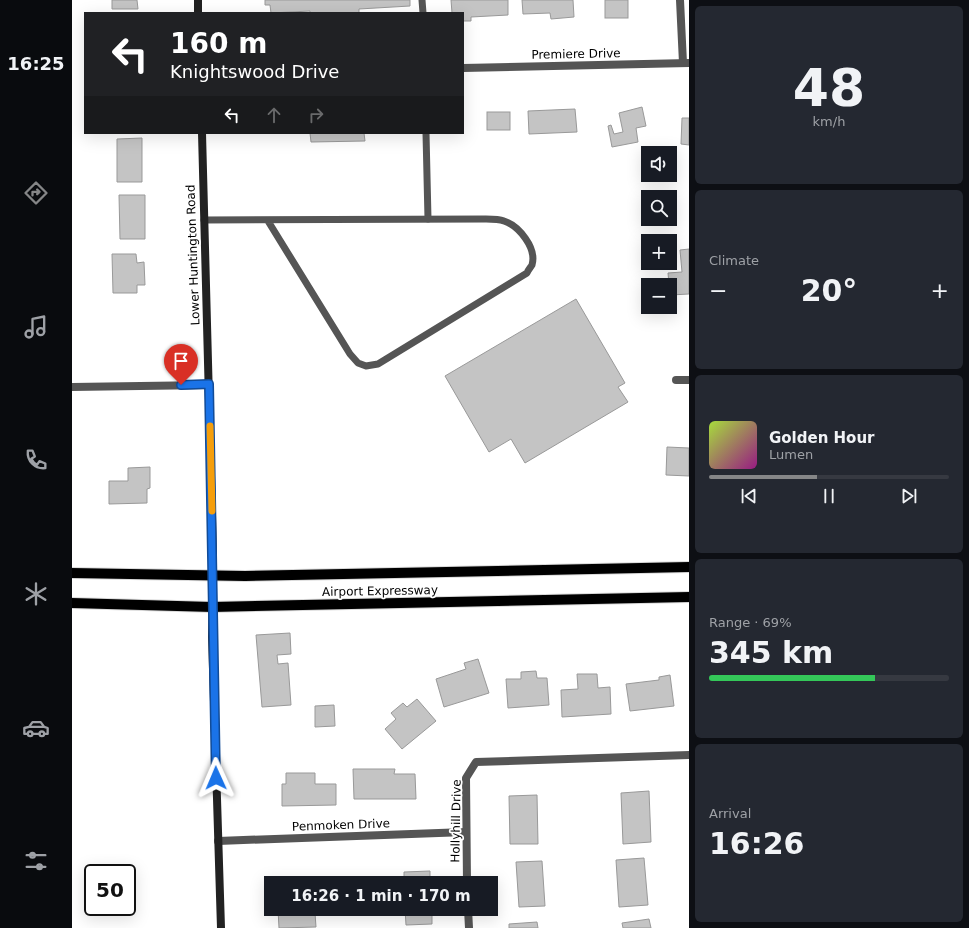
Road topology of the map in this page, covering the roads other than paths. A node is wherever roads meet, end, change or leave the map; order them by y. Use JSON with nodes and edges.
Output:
{"nodes":[{"id":1,"x":198,"y":0,"type":"edge"},
{"id":2,"x":422,"y":0,"type":"edge"},
{"id":3,"x":680,"y":0,"type":"edge"},
{"id":4,"x":198,"y":12,"type":"edge"},
{"id":5,"x":423,"y":12,"type":"edge"},
{"id":6,"x":686,"y":63,"type":"edge"},
{"id":7,"x":464,"y":68,"type":"edge"},
{"id":8,"x":202,"y":134,"type":"edge"},
{"id":9,"x":426,"y":134,"type":"edge"},
{"id":10,"x":428,"y":219,"type":"junction"},
{"id":11,"x":204,"y":220,"type":"junction"},
{"id":12,"x":268,"y":221,"type":"junction"},
{"id":13,"x":676,"y":380,"type":"dead end"},
{"id":14,"x":689,"y":380,"type":"edge"},
{"id":15,"x":209,"y":384,"type":"junction"},
{"id":16,"x":72,"y":386,"type":"edge"},
{"id":17,"x":689,"y":567,"type":"edge"},
{"id":18,"x":72,"y":573,"type":"edge"},
{"id":19,"x":213,"y":575,"type":"junction"},
{"id":20,"x":689,"y":598,"type":"edge"},
{"id":21,"x":72,"y":603,"type":"edge"},
{"id":22,"x":212,"y":607,"type":"junction"},
{"id":23,"x":689,"y":755,"type":"edge"},
{"id":24,"x":466,"y":832,"type":"junction"},
{"id":25,"x":218,"y":841,"type":"junction"},
{"id":26,"x":467,"y":876,"type":"edge"},
{"id":27,"x":468,"y":916,"type":"edge"},
{"id":28,"x":221,"y":928,"type":"edge"},
{"id":29,"x":469,"y":928,"type":"edge"}],
"edges":[{"from":1,"to":4,"type":"main road"},
{"from":2,"to":5,"type":"lane"},
{"from":3,"to":6,"type":"street"},
{"from":6,"to":7,"type":"street","name":"Premiere Drive"},
{"from":8,"to":11,"type":"main road","name":"Lower Huntington Road"},
{"from":9,"to":10,"type":"lane"},
{"from":10,"to":12,"type":"lane"},
{"from":10,"to":12,"type":"lane"},
{"from":11,"to":12,"type":"lane"},
{"from":11,"to":15,"type":"main road","name":"Lower Huntington Road"},
{"from":13,"to":14,"type":"street"},
{"from":15,"to":16,"type":"street"},
{"from":15,"to":19,"type":"main road","name":"Lower Huntington Road"},
{"from":17,"to":19,"type":"main road","name":"Airport Expressway"},
{"from":18,"to":19,"type":"main road","name":"Airport Expressway"},
{"from":19,"to":22,"type":"main road","name":"Lower Huntington Road"},
{"from":20,"to":22,"type":"main road","name":"Airport Expressway"},
{"from":21,"to":22,"type":"main road","name":"Airport Expressway"},
{"from":22,"to":25,"type":"main road","name":"Lower Huntington Road"},
{"from":23,"to":24,"type":"street","name":"Hollyhill Drive"},
{"from":24,"to":25,"type":"street","name":"Penmoken Drive"},
{"from":24,"to":26,"type":"street","name":"Hollyhill Drive"},
{"from":25,"to":28,"type":"main road","name":"Lower Huntington Road"},
{"from":27,"to":29,"type":"street"}]}
